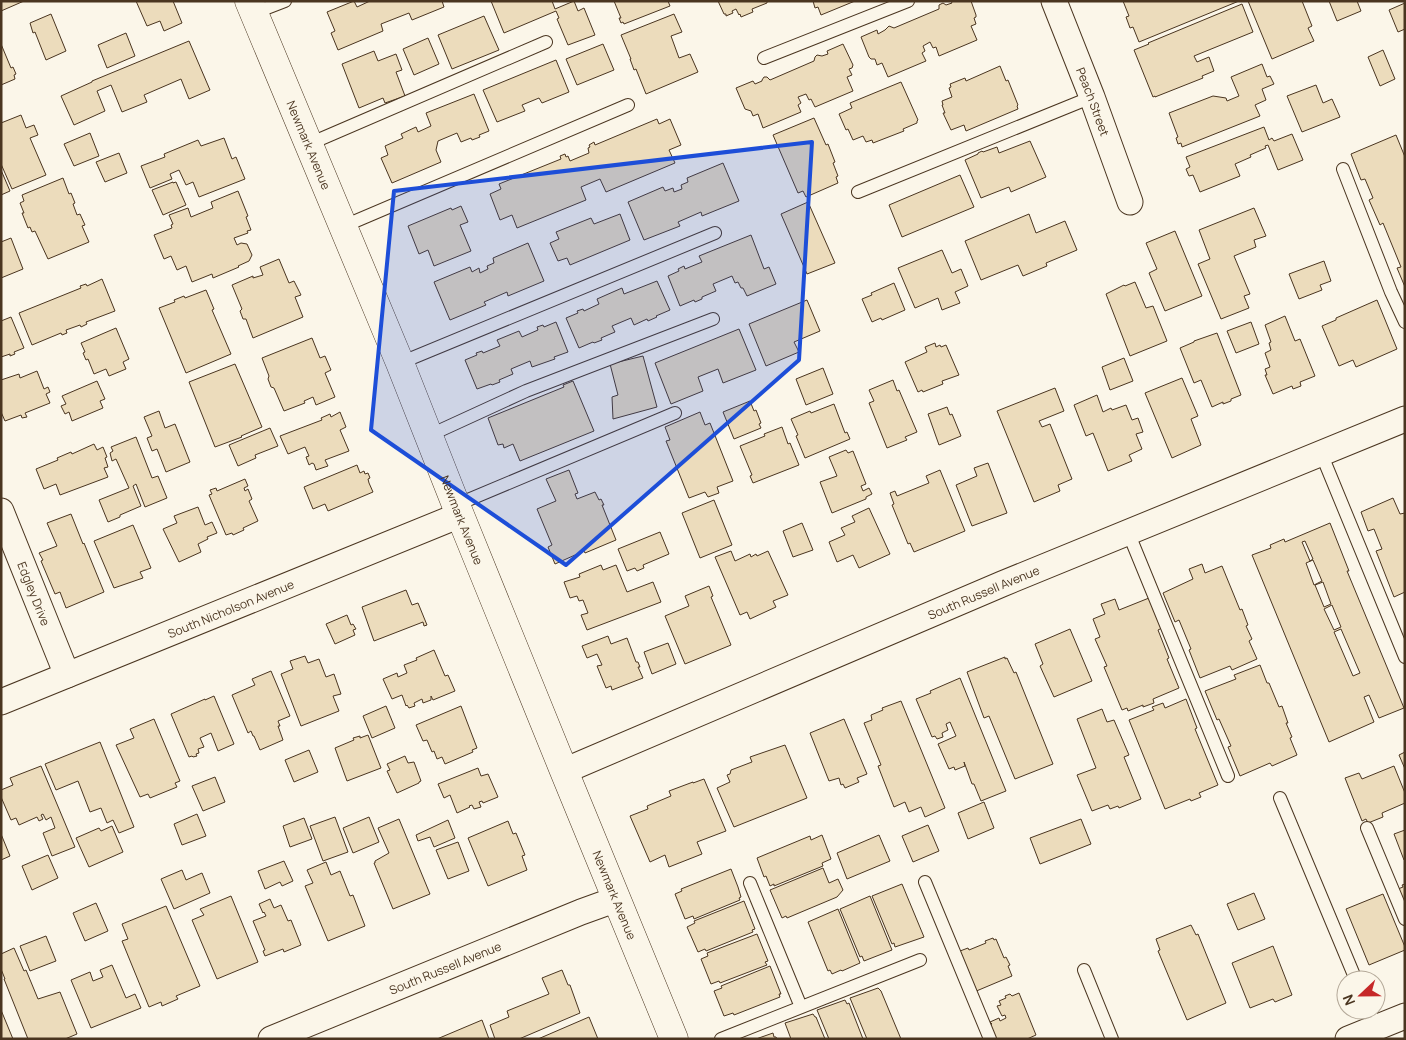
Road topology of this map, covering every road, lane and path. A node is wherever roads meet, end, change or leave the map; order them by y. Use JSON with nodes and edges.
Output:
{"nodes":[{"id":1,"x":285,"y":1,"type":"edge"},
{"id":2,"x":908,"y":1,"type":"edge"},
{"id":3,"x":1054,"y":1,"type":"edge"},
{"id":4,"x":252,"y":7,"type":"edge"},
{"id":5,"x":546,"y":42,"type":"dead end"},
{"id":6,"x":764,"y":58,"type":"dead end"},
{"id":7,"x":1092,"y":97,"type":"junction"},
{"id":8,"x":628,"y":105,"type":"dead end"},
{"id":9,"x":309,"y":144,"type":"junction"},
{"id":10,"x":1343,"y":168,"type":"dead end"},
{"id":11,"x":858,"y":192,"type":"dead end"},
{"id":12,"x":1130,"y":202,"type":"dead end"},
{"id":13,"x":344,"y":226,"type":"junction"},
{"id":14,"x":715,"y":233,"type":"dead end"},
{"id":15,"x":713,"y":319,"type":"dead end"},
{"id":16,"x":1405,"y":322,"type":"edge"},
{"id":17,"x":400,"y":363,"type":"junction"},
{"id":18,"x":675,"y":413,"type":"dead end"},
{"id":19,"x":1405,"y":419,"type":"edge"},
{"id":20,"x":428,"y":436,"type":"junction"},
{"id":21,"x":1321,"y":453,"type":"junction"},
{"id":22,"x":458,"y":510,"type":"junction"},
{"id":23,"x":1,"y":511,"type":"edge"},
{"id":24,"x":1128,"y":532,"type":"junction"},
{"id":25,"x":1405,"y":657,"type":"edge"},
{"id":26,"x":67,"y":675,"type":"junction"},
{"id":27,"x":1,"y":702,"type":"edge"},
{"id":28,"x":564,"y":771,"type":"junction"},
{"id":29,"x":1228,"y":776,"type":"dead end"},
{"id":30,"x":1280,"y":798,"type":"dead end"},
{"id":31,"x":1367,"y":828,"type":"dead end"},
{"id":32,"x":925,"y":882,"type":"dead end"},
{"id":33,"x":750,"y":883,"type":"dead end"},
{"id":34,"x":617,"y":899,"type":"junction"},
{"id":35,"x":1405,"y":919,"type":"edge"},
{"id":36,"x":920,"y":960,"type":"dead end"},
{"id":37,"x":1084,"y":970,"type":"dead end"},
{"id":38,"x":1352,"y":970,"type":"edge"},
{"id":39,"x":801,"y":1007,"type":"junction"},
{"id":40,"x":1386,"y":1023,"type":"edge"},
{"id":41,"x":271,"y":1039,"type":"edge"},
{"id":42,"x":674,"y":1039,"type":"edge"},
{"id":43,"x":721,"y":1039,"type":"edge"},
{"id":44,"x":990,"y":1039,"type":"edge"},
{"id":45,"x":1112,"y":1039,"type":"edge"},
{"id":46,"x":1348,"y":1039,"type":"edge"}],
"edges":[{"from":1,"to":4,"type":"lane"},
{"from":2,"to":6,"type":"lane"},
{"from":3,"to":7,"type":"street","name":"Peach Street"},
{"from":4,"to":9,"type":"street","name":"Newmark Avenue"},
{"from":5,"to":9,"type":"lane"},
{"from":7,"to":11,"type":"lane"},
{"from":7,"to":12,"type":"street","name":"Peach Street"},
{"from":8,"to":13,"type":"lane"},
{"from":9,"to":13,"type":"street","name":"Newmark Avenue"},
{"from":10,"to":16,"type":"lane"},
{"from":13,"to":17,"type":"street","name":"Newmark Avenue"},
{"from":14,"to":17,"type":"lane"},
{"from":15,"to":20,"type":"lane"},
{"from":17,"to":20,"type":"street","name":"Newmark Avenue"},
{"from":18,"to":22,"type":"lane"},
{"from":19,"to":21,"type":"street","name":"South Russell Avenue"},
{"from":20,"to":22,"type":"street","name":"Newmark Avenue"},
{"from":21,"to":24,"type":"street","name":"South Russell Avenue"},
{"from":21,"to":25,"type":"lane"},
{"from":22,"to":26,"type":"street","name":"South Nicholson Avenue"},
{"from":22,"to":28,"type":"street","name":"Newmark Avenue"},
{"from":23,"to":26,"type":"street","name":"Edgley Drive"},
{"from":24,"to":28,"type":"street","name":"South Russell Avenue"},
{"from":24,"to":29,"type":"lane"},
{"from":26,"to":27,"type":"street","name":"South Nicholson Avenue"},
{"from":28,"to":34,"type":"street","name":"Newmark Avenue"},
{"from":30,"to":38,"type":"lane"},
{"from":31,"to":35,"type":"lane"},
{"from":32,"to":44,"type":"lane"},
{"from":33,"to":39,"type":"lane"},
{"from":34,"to":41,"type":"street","name":"South Russell Avenue"},
{"from":34,"to":42,"type":"street","name":"Newmark Avenue"},
{"from":36,"to":39,"type":"lane"},
{"from":37,"to":45,"type":"lane"},
{"from":39,"to":43,"type":"lane"},
{"from":40,"to":46,"type":"street"}]}
